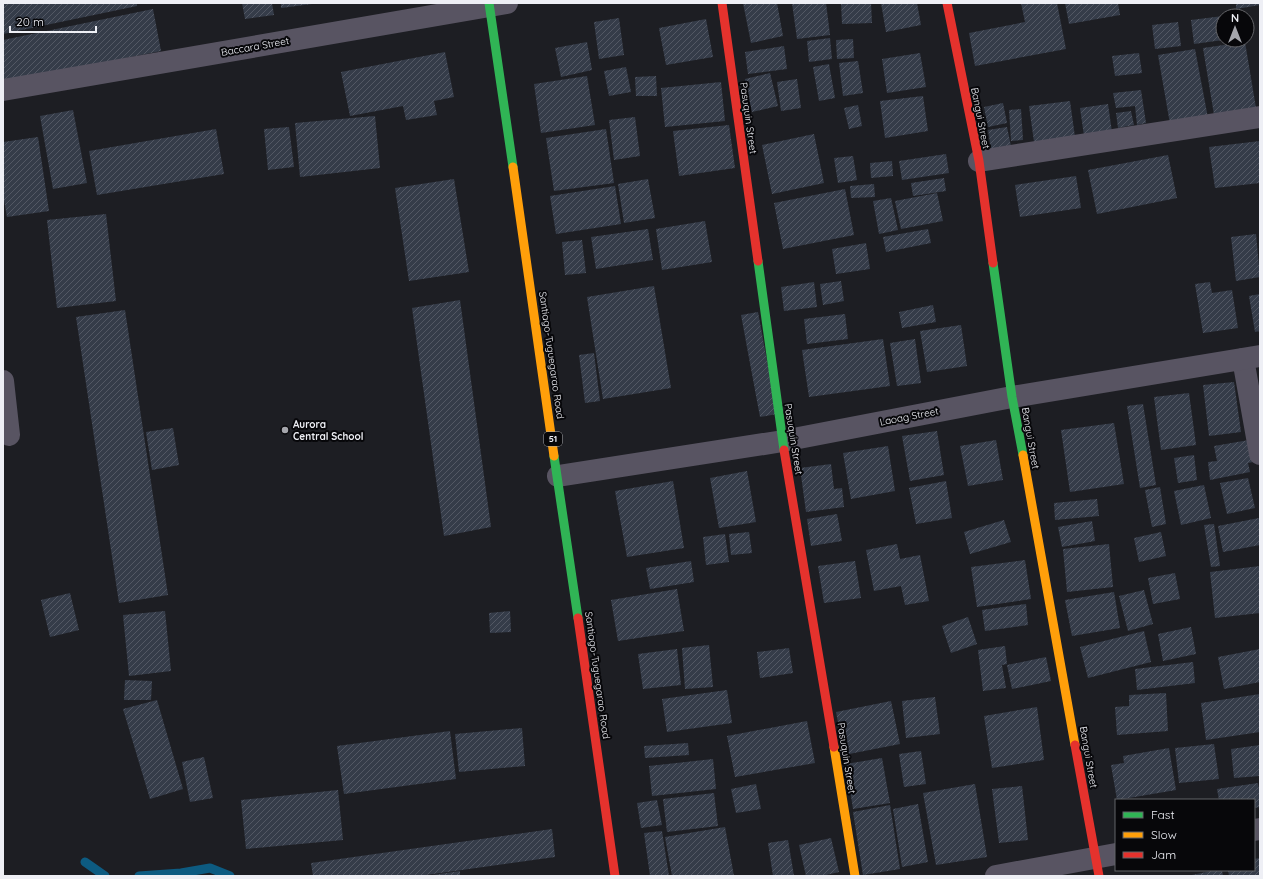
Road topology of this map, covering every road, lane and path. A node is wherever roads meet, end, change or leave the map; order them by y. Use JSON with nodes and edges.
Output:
{"nodes":[{"id":1,"x":722,"y":3,"type":"edge"},
{"id":2,"x":947,"y":3,"type":"edge"},
{"id":3,"x":495,"y":4,"type":"edge"},
{"id":4,"x":3,"y":90,"type":"edge"},
{"id":5,"x":1260,"y":117,"type":"edge"},
{"id":6,"x":979,"y":161,"type":"junction"},
{"id":7,"x":1252,"y":357,"type":"edge"},
{"id":8,"x":3,"y":381,"type":"edge"},
{"id":9,"x":1012,"y":397,"type":"junction"},
{"id":10,"x":9,"y":435,"type":"dead end"},
{"id":11,"x":783,"y":441,"type":"junction"},
{"id":12,"x":1260,"y":454,"type":"edge"},
{"id":13,"x":558,"y":476,"type":"junction"},
{"id":14,"x":1104,"y":862,"type":"edge"},
{"id":15,"x":615,"y":876,"type":"edge"},
{"id":16,"x":855,"y":876,"type":"edge"},
{"id":17,"x":996,"y":876,"type":"edge"}],
"edges":[{"from":1,"to":11,"type":"main road","name":"Pasuquin Street"},
{"from":2,"to":6,"type":"main road","name":"Bangui Street"},
{"from":3,"to":4,"type":"street","name":"Baccara Street"},
{"from":3,"to":13,"type":"main road","name":"Santiago-Tuguegarao Road","number":"51"},
{"from":5,"to":6,"type":"street"},
{"from":6,"to":9,"type":"main road","name":"Bangui Street"},
{"from":7,"to":9,"type":"street","name":"Laoag Street"},
{"from":7,"to":12,"type":"street"},
{"from":8,"to":10,"type":"street"},
{"from":9,"to":11,"type":"street","name":"Laoag Street"},
{"from":9,"to":14,"type":"main road","name":"Bangui Street"},
{"from":11,"to":13,"type":"street","name":"Laoag Street"},
{"from":11,"to":16,"type":"main road","name":"Pasuquin Street"},
{"from":13,"to":15,"type":"main road","name":"Santiago-Tuguegarao Road","number":"51"},
{"from":14,"to":17,"type":"street"}]}
